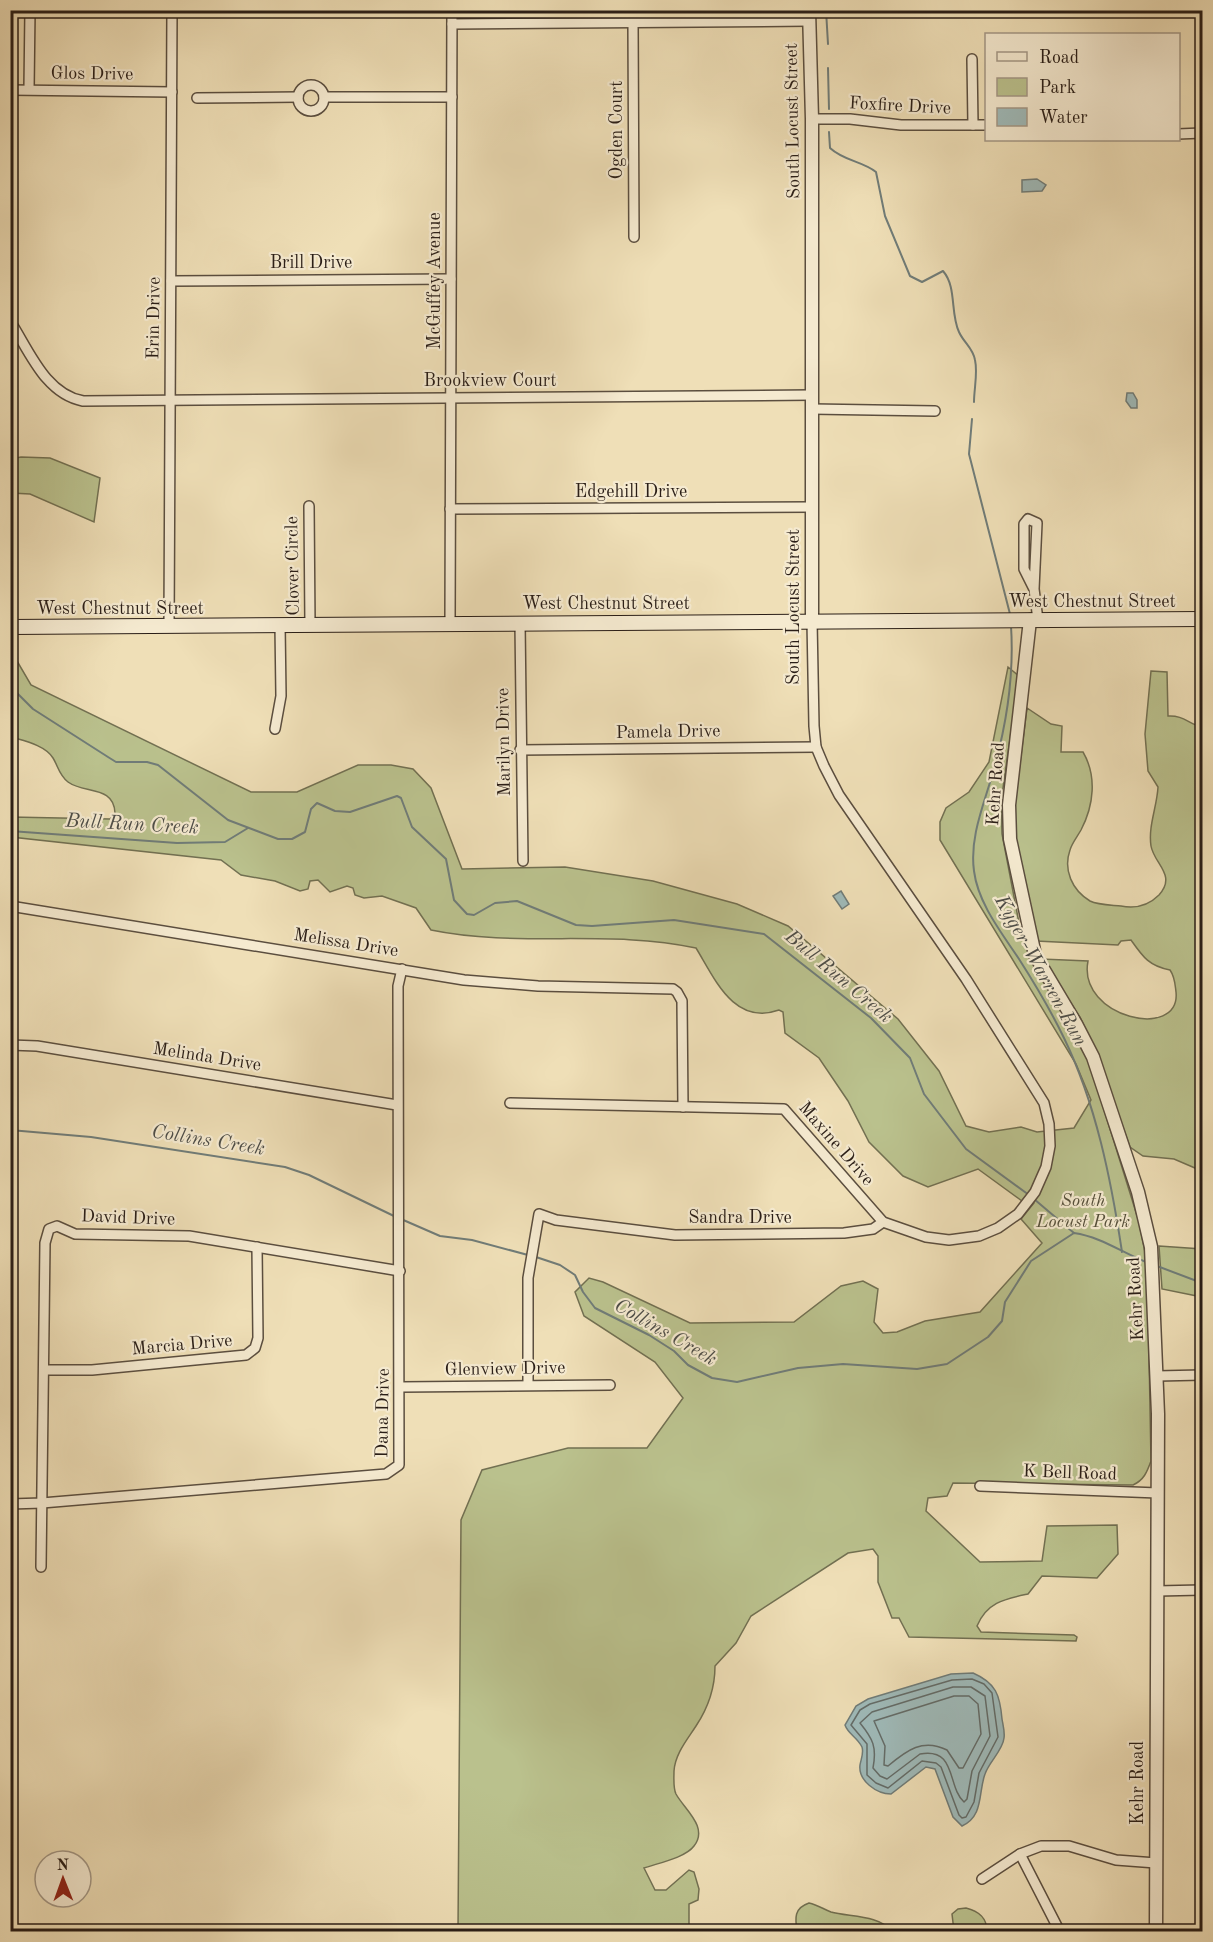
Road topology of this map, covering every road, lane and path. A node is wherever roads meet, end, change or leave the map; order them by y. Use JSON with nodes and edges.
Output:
{"nodes":[{"id":1,"x":30,"y":10,"type":"edge"},
{"id":2,"x":172,"y":10,"type":"edge"},
{"id":3,"x":452,"y":10,"type":"edge"},
{"id":4,"x":809,"y":16,"type":"edge"},
{"id":5,"x":633,"y":22,"type":"junction"},
{"id":6,"x":452,"y":24,"type":"junction"},
{"id":7,"x":972,"y":59,"type":"dead end"},
{"id":8,"x":29,"y":89,"type":"junction"},
{"id":9,"x":10,"y":90,"type":"edge"},
{"id":10,"x":172,"y":92,"type":"junction"},
{"id":11,"x":298,"y":97,"type":"junction"},
{"id":12,"x":324,"y":97,"type":"junction"},
{"id":13,"x":452,"y":97,"type":"junction"},
{"id":14,"x":197,"y":98,"type":"dead end"},
{"id":15,"x":812,"y":119,"type":"junction"},
{"id":16,"x":973,"y":125,"type":"junction"},
{"id":17,"x":985,"y":125,"type":"edge"},
{"id":18,"x":1203,"y":133,"type":"edge"},
{"id":19,"x":1180,"y":134,"type":"edge"},
{"id":20,"x":633,"y":237,"type":"dead end"},
{"id":21,"x":451,"y":279,"type":"junction"},
{"id":22,"x":171,"y":281,"type":"junction"},
{"id":23,"x":10,"y":321,"type":"edge"},
{"id":24,"x":812,"y":395,"type":"junction"},
{"id":25,"x":451,"y":398,"type":"junction"},
{"id":26,"x":169,"y":400,"type":"junction"},
{"id":27,"x":812,"y":409,"type":"junction"},
{"id":28,"x":935,"y":411,"type":"dead end"},
{"id":29,"x":309,"y":506,"type":"dead end"},
{"id":30,"x":812,"y":507,"type":"junction"},
{"id":31,"x":450,"y":509,"type":"junction"},
{"id":32,"x":1034,"y":589,"type":"junction"},
{"id":33,"x":1203,"y":619,"type":"edge"},
{"id":34,"x":1023,"y":620,"type":"junction"},
{"id":35,"x":812,"y":621,"type":"junction"},
{"id":36,"x":520,"y":623,"type":"junction"},
{"id":37,"x":450,"y":624,"type":"junction"},
{"id":38,"x":280,"y":625,"type":"junction"},
{"id":39,"x":310,"y":625,"type":"junction"},
{"id":40,"x":169,"y":626,"type":"junction"},
{"id":41,"x":10,"y":627,"type":"edge"},
{"id":42,"x":275,"y":729,"type":"dead end"},
{"id":43,"x":816,"y":747,"type":"junction"},
{"id":44,"x":520,"y":750,"type":"junction"},
{"id":45,"x":523,"y":861,"type":"dead end"},
{"id":46,"x":10,"y":906,"type":"edge"},
{"id":47,"x":402,"y":969,"type":"junction"},
{"id":48,"x":10,"y":1045,"type":"edge"},
{"id":49,"x":510,"y":1103,"type":"dead end"},
{"id":50,"x":398,"y":1105,"type":"junction"},
{"id":51,"x":683,"y":1107,"type":"junction"},
{"id":52,"x":883,"y":1222,"type":"junction"},
{"id":53,"x":258,"y":1247,"type":"junction"},
{"id":54,"x":400,"y":1271,"type":"junction"},
{"id":55,"x":44,"y":1370,"type":"junction"},
{"id":56,"x":1203,"y":1375,"type":"edge"},
{"id":57,"x":1157,"y":1376,"type":"junction"},
{"id":58,"x":610,"y":1384,"type":"dead end"},
{"id":59,"x":528,"y":1385,"type":"junction"},
{"id":60,"x":401,"y":1387,"type":"junction"},
{"id":61,"x":980,"y":1486,"type":"dead end"},
{"id":62,"x":1158,"y":1493,"type":"junction"},
{"id":63,"x":42,"y":1503,"type":"junction"},
{"id":64,"x":10,"y":1504,"type":"edge"},
{"id":65,"x":41,"y":1566,"type":"dead end"},
{"id":66,"x":1203,"y":1590,"type":"edge"},
{"id":67,"x":1157,"y":1591,"type":"junction"},
{"id":68,"x":1020,"y":1854,"type":"junction"},
{"id":69,"x":1156,"y":1863,"type":"junction"},
{"id":70,"x":982,"y":1879,"type":"dead end"},
{"id":71,"x":1060,"y":1932,"type":"edge"},
{"id":72,"x":1156,"y":1932,"type":"edge"}],
"edges":[{"from":1,"to":8,"type":"street"},
{"from":2,"to":10,"type":"street","name":"Erin Drive"},
{"from":3,"to":6,"type":"street","name":"McGuffey Avenue"},
{"from":4,"to":5,"type":"street"},
{"from":4,"to":15,"type":"street","name":"South Locust Street"},
{"from":5,"to":6,"type":"street"},
{"from":5,"to":20,"type":"street","name":"Ogden Court"},
{"from":6,"to":13,"type":"street","name":"McGuffey Avenue"},
{"from":7,"to":16,"type":"street"},
{"from":8,"to":9,"type":"street","name":"Glos Drive"},
{"from":8,"to":10,"type":"street","name":"Glos Drive"},
{"from":10,"to":22,"type":"street","name":"Erin Drive"},
{"from":11,"to":12,"type":"street"},
{"from":11,"to":12,"type":"street"},
{"from":11,"to":14,"type":"street"},
{"from":12,"to":13,"type":"street"},
{"from":13,"to":21,"type":"street","name":"McGuffey Avenue"},
{"from":15,"to":16,"type":"street","name":"Foxfire Drive"},
{"from":15,"to":24,"type":"street","name":"South Locust Street"},
{"from":16,"to":17,"type":"street","name":"Foxfire Drive"},
{"from":18,"to":19,"type":"street"},
{"from":21,"to":22,"type":"street","name":"Brill Drive"},
{"from":21,"to":25,"type":"street","name":"McGuffey Avenue"},
{"from":22,"to":26,"type":"street","name":"Erin Drive"},
{"from":23,"to":26,"type":"street","name":"Brookview Court"},
{"from":24,"to":25,"type":"street","name":"Brookview Court"},
{"from":24,"to":27,"type":"street","name":"South Locust Street"},
{"from":25,"to":26,"type":"street","name":"Brookview Court"},
{"from":25,"to":31,"type":"street","name":"McGuffey Avenue"},
{"from":26,"to":40,"type":"street","name":"Erin Drive"},
{"from":27,"to":28,"type":"street"},
{"from":27,"to":30,"type":"street","name":"South Locust Street"},
{"from":29,"to":39,"type":"street","name":"Clover Circle"},
{"from":30,"to":31,"type":"street","name":"Edgehill Drive"},
{"from":30,"to":35,"type":"street","name":"South Locust Street"},
{"from":31,"to":37,"type":"street","name":"McGuffey Avenue"},
{"from":32,"to":32,"type":"street"},
{"from":32,"to":34,"type":"street"},
{"from":33,"to":34,"type":"main road","name":"West Chestnut Street"},
{"from":34,"to":35,"type":"main road","name":"West Chestnut Street"},
{"from":34,"to":57,"type":"street","name":"Kehr Road"},
{"from":35,"to":36,"type":"main road","name":"West Chestnut Street"},
{"from":35,"to":43,"type":"street","name":"South Locust Street"},
{"from":36,"to":37,"type":"main road","name":"West Chestnut Street"},
{"from":36,"to":44,"type":"street","name":"Marilyn Drive"},
{"from":37,"to":39,"type":"main road","name":"West Chestnut Street"},
{"from":38,"to":39,"type":"main road","name":"West Chestnut Street"},
{"from":38,"to":40,"type":"main road","name":"West Chestnut Street"},
{"from":38,"to":42,"type":"street"},
{"from":40,"to":41,"type":"main road","name":"West Chestnut Street"},
{"from":43,"to":44,"type":"street","name":"Pamela Drive"},
{"from":43,"to":52,"type":"street","name":"South Locust Street"},
{"from":44,"to":45,"type":"street","name":"Marilyn Drive"},
{"from":46,"to":47,"type":"street","name":"Melissa Drive"},
{"from":47,"to":50,"type":"street","name":"Dana Drive"},
{"from":47,"to":51,"type":"street","name":"Melissa Drive"},
{"from":48,"to":50,"type":"street","name":"Melinda Drive"},
{"from":49,"to":51,"type":"street","name":"Maxine Drive"},
{"from":50,"to":54,"type":"street","name":"Dana Drive"},
{"from":51,"to":52,"type":"street","name":"Maxine Drive"},
{"from":52,"to":59,"type":"street","name":"Sandra Drive"},
{"from":53,"to":54,"type":"street","name":"David Drive"},
{"from":53,"to":55,"type":"street","name":"Marcia Drive"},
{"from":53,"to":55,"type":"street","name":"David Drive"},
{"from":54,"to":60,"type":"street","name":"Dana Drive"},
{"from":55,"to":63,"type":"street","name":"David Drive"},
{"from":56,"to":57,"type":"street"},
{"from":57,"to":62,"type":"street","name":"Kehr Road"},
{"from":58,"to":59,"type":"street","name":"Glenview Drive"},
{"from":59,"to":60,"type":"street","name":"Glenview Drive"},
{"from":60,"to":63,"type":"street","name":"Dana Drive"},
{"from":61,"to":62,"type":"street","name":"K Bell Road"},
{"from":62,"to":67,"type":"street","name":"Kehr Road"},
{"from":63,"to":64,"type":"street","name":"Dana Drive"},
{"from":63,"to":65,"type":"street","name":"David Drive"},
{"from":66,"to":67,"type":"street"},
{"from":67,"to":69,"type":"street","name":"Kehr Road"},
{"from":68,"to":69,"type":"street"},
{"from":68,"to":70,"type":"street"},
{"from":68,"to":71,"type":"street"},
{"from":69,"to":72,"type":"street","name":"Kehr Road"}]}
